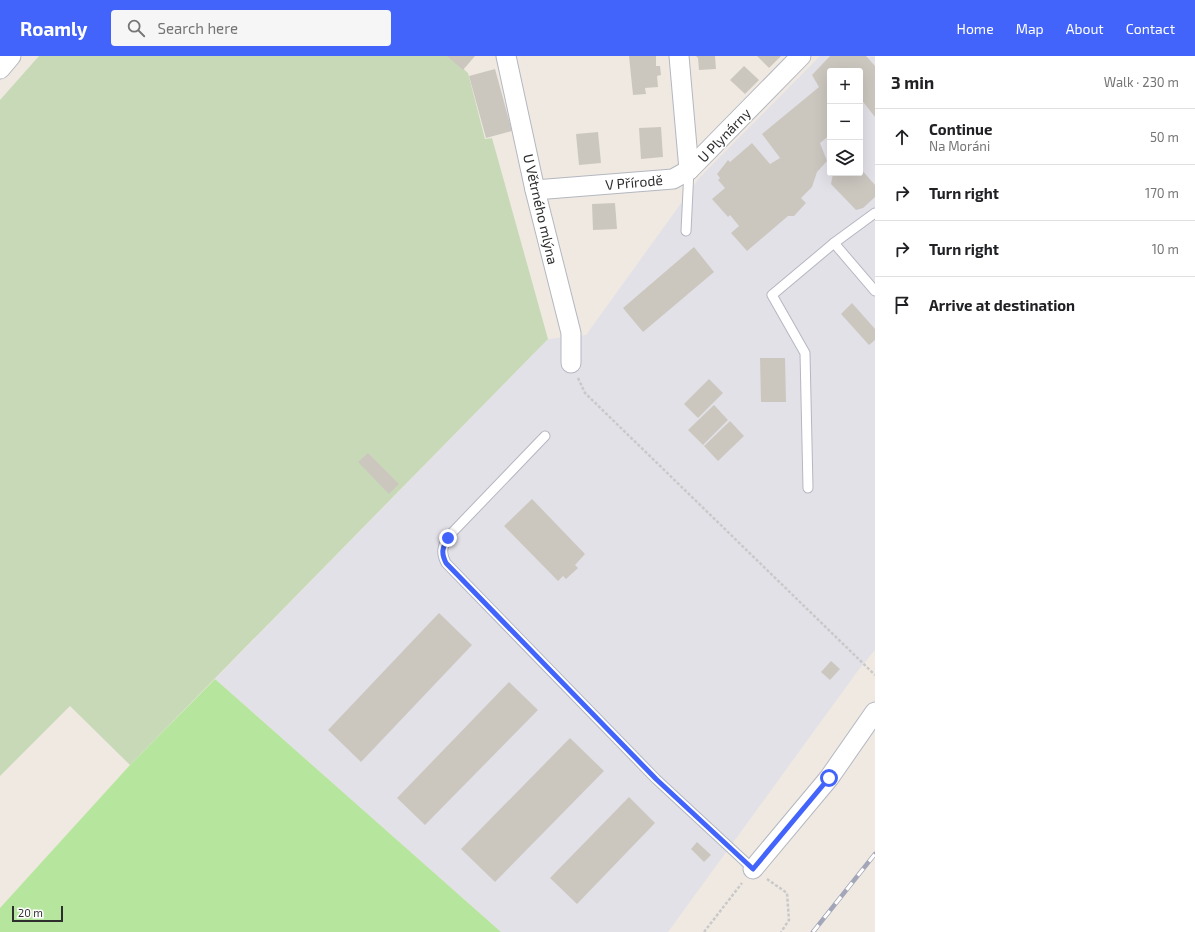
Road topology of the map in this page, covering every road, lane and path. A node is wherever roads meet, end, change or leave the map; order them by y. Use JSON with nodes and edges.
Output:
{"nodes":[{"id":1,"x":12,"y":56,"type":"edge"},
{"id":2,"x":506,"y":56,"type":"edge"},
{"id":3,"x":679,"y":56,"type":"edge"},
{"id":4,"x":801,"y":56,"type":"edge"},
{"id":5,"x":0,"y":69,"type":"edge"},
{"id":6,"x":689,"y":170,"type":"junction"},
{"id":7,"x":535,"y":190,"type":"junction"},
{"id":8,"x":875,"y":213,"type":"edge"},
{"id":9,"x":686,"y":231,"type":"dead end"},
{"id":10,"x":834,"y":243,"type":"junction"},
{"id":11,"x":875,"y":290,"type":"edge"},
{"id":12,"x":572,"y":363,"type":"joint"},
{"id":13,"x":545,"y":436,"type":"dead end"},
{"id":14,"x":808,"y":488,"type":"dead end"},
{"id":15,"x":875,"y":675,"type":"edge"},
{"id":16,"x":875,"y":712,"type":"edge"},
{"id":17,"x":753,"y":869,"type":"junction"},
{"id":18,"x":704,"y":932,"type":"edge"},
{"id":19,"x":781,"y":932,"type":"edge"}],
"edges":[{"from":1,"to":5,"type":"street"},
{"from":2,"to":7,"type":"street","name":"U Větrného mlýna"},
{"from":3,"to":6,"type":"street"},
{"from":4,"to":6,"type":"street","name":"U Plynárny"},
{"from":6,"to":7,"type":"street","name":"V Přírodě"},
{"from":6,"to":9,"type":"lane","name":"U Plynárny"},
{"from":7,"to":12,"type":"street","name":"U Větrného mlýna"},
{"from":8,"to":10,"type":"lane"},
{"from":10,"to":11,"type":"lane"},
{"from":10,"to":14,"type":"lane"},
{"from":12,"to":15,"type":"path"},
{"from":13,"to":17,"type":"lane"},
{"from":16,"to":17,"type":"street"},
{"from":17,"to":18,"type":"path"},
{"from":17,"to":19,"type":"path"}]}
